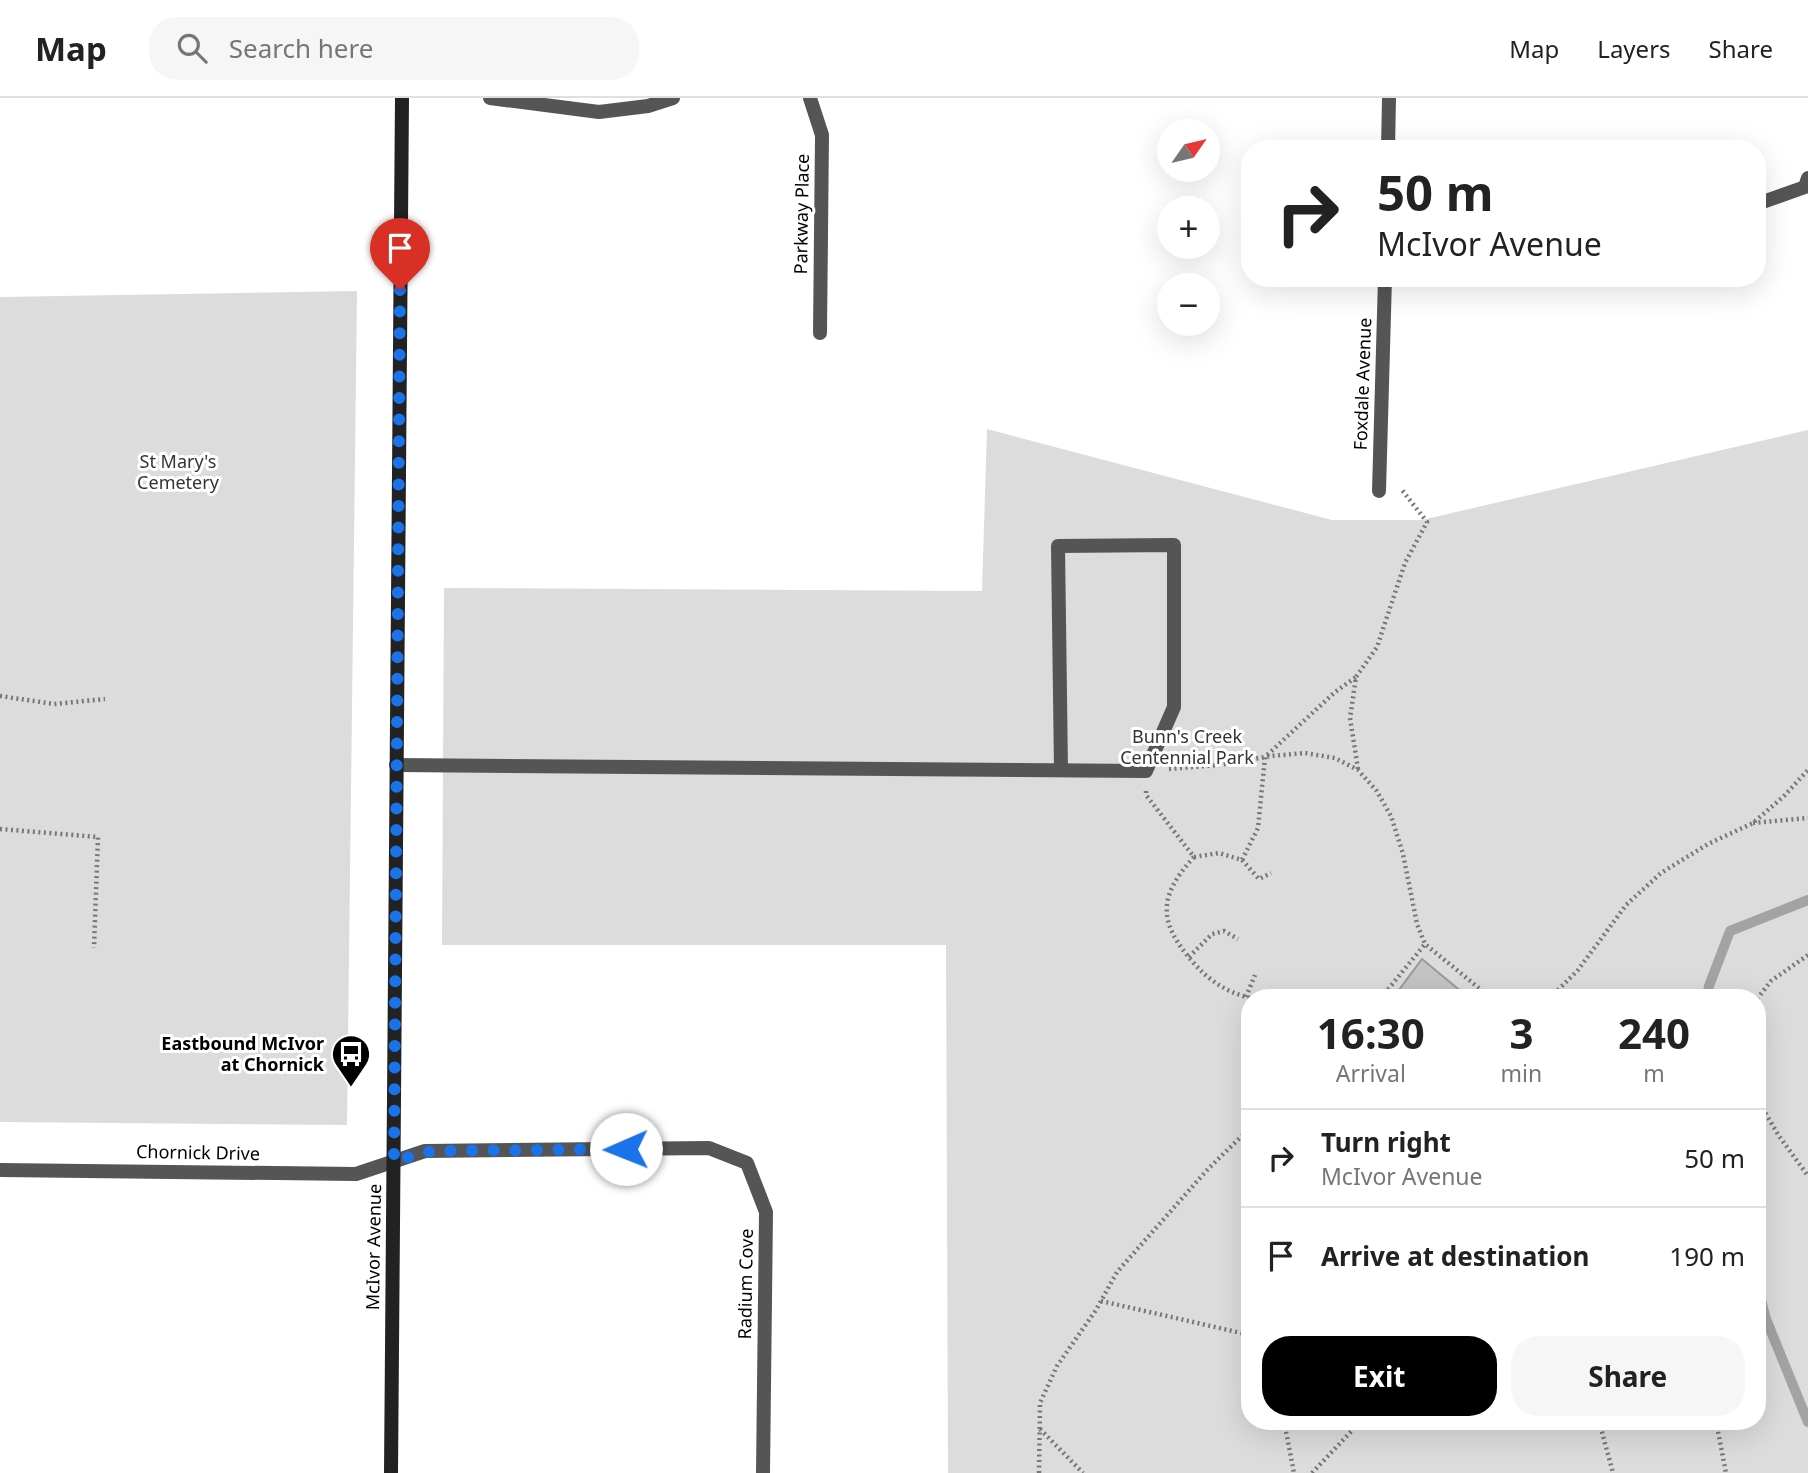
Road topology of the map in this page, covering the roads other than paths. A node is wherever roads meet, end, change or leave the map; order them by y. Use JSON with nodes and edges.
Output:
{"nodes":[{"id":1,"x":402,"y":98,"type":"edge"},
{"id":2,"x":491,"y":98,"type":"edge"},
{"id":3,"x":673,"y":98,"type":"edge"},
{"id":4,"x":810,"y":98,"type":"edge"},
{"id":5,"x":1389,"y":98,"type":"edge"},
{"id":6,"x":1388,"y":140,"type":"edge"},
{"id":7,"x":1808,"y":178,"type":"edge"},
{"id":8,"x":1766,"y":201,"type":"edge"},
{"id":9,"x":1385,"y":287,"type":"edge"},
{"id":10,"x":820,"y":333,"type":"dead end"},
{"id":11,"x":1379,"y":491,"type":"dead end"},
{"id":12,"x":396,"y":765,"type":"junction"},
{"id":13,"x":1061,"y":769,"type":"junction"},
{"id":14,"x":394,"y":1161,"type":"junction"},
{"id":15,"x":0,"y":1170,"type":"edge"},
{"id":16,"x":391,"y":1473,"type":"edge"},
{"id":17,"x":763,"y":1473,"type":"edge"}],
"edges":[{"from":1,"to":12,"type":"street","name":"McIvor Avenue"},
{"from":2,"to":3,"type":"street"},
{"from":4,"to":10,"type":"street","name":"Parkway Place"},
{"from":5,"to":6,"type":"street"},
{"from":7,"to":8,"type":"street"},
{"from":9,"to":11,"type":"street","name":"Foxdale Avenue"},
{"from":12,"to":13,"type":"street"},
{"from":12,"to":14,"type":"street","name":"McIvor Avenue"},
{"from":13,"to":13,"type":"street"},
{"from":14,"to":15,"type":"street","name":"Chornick Drive"},
{"from":14,"to":16,"type":"street","name":"McIvor Avenue"},
{"from":14,"to":17,"type":"street","name":"Radium Cove"}]}
